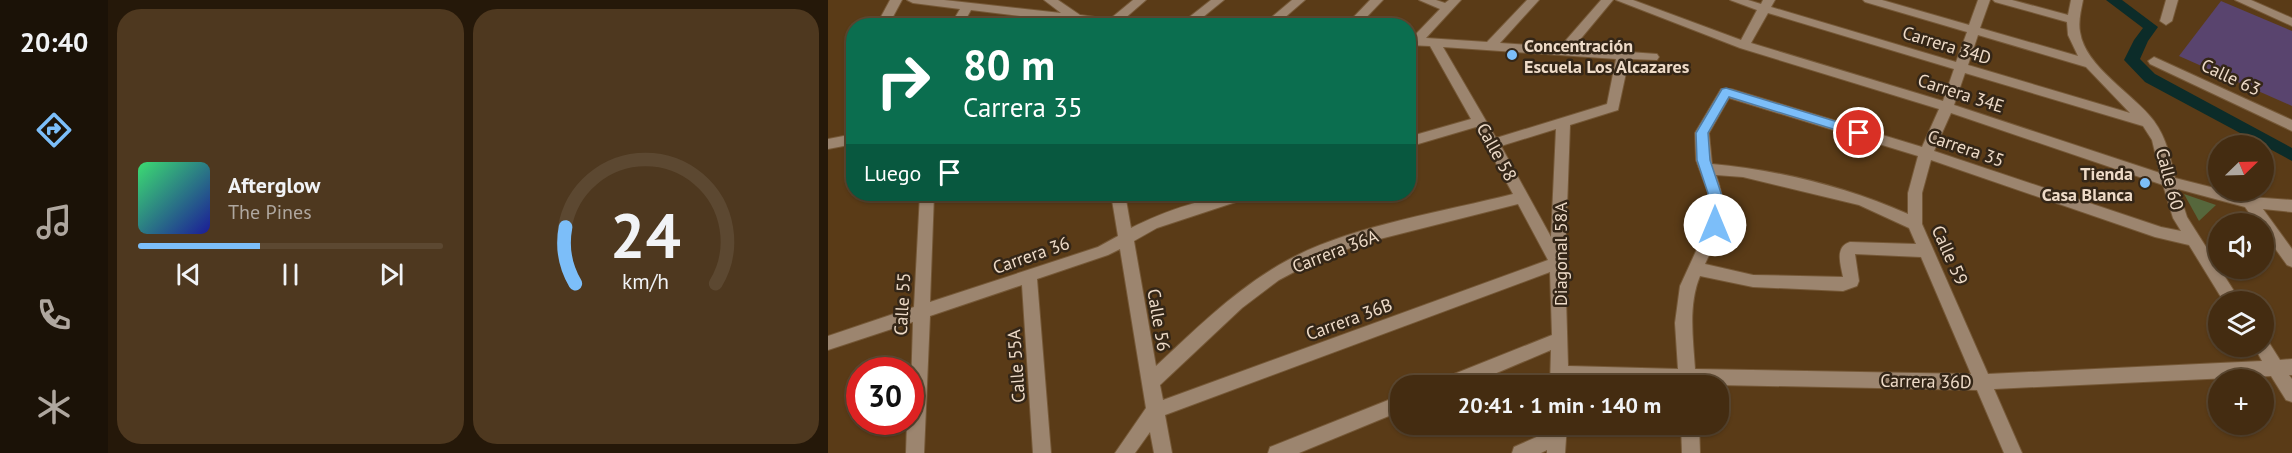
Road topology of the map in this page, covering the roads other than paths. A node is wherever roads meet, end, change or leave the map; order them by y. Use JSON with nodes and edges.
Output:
{"nodes":[{"id":1,"x":896,"y":0,"type":"edge"},
{"id":2,"x":913,"y":0,"type":"edge"},
{"id":3,"x":1004,"y":0,"type":"edge"},
{"id":4,"x":1050,"y":0,"type":"edge"},
{"id":5,"x":1140,"y":0,"type":"edge"},
{"id":6,"x":1218,"y":0,"type":"edge"},
{"id":7,"x":1299,"y":0,"type":"edge"},
{"id":8,"x":1377,"y":0,"type":"edge"},
{"id":9,"x":1425,"y":0,"type":"edge"},
{"id":10,"x":1533,"y":0,"type":"edge"},
{"id":11,"x":1606,"y":0,"type":"edge"},
{"id":12,"x":1622,"y":0,"type":"edge"},
{"id":13,"x":1736,"y":0,"type":"edge"},
{"id":14,"x":1869,"y":0,"type":"edge"},
{"id":15,"x":1984,"y":0,"type":"edge"},
{"id":16,"x":1999,"y":0,"type":"edge"},
{"id":17,"x":2077,"y":0,"type":"edge"},
{"id":18,"x":2172,"y":0,"type":"edge"},
{"id":19,"x":2241,"y":0,"type":"edge"},
{"id":20,"x":960,"y":4,"type":"edge"},
{"id":21,"x":1451,"y":4,"type":"edge"},
{"id":22,"x":1766,"y":4,"type":"edge"},
{"id":23,"x":990,"y":10,"type":"junction"},
{"id":24,"x":886,"y":18,"type":"edge"},
{"id":25,"x":1061,"y":18,"type":"edge"},
{"id":26,"x":1076,"y":18,"type":"edge"},
{"id":27,"x":1116,"y":18,"type":"edge"},
{"id":28,"x":1194,"y":18,"type":"edge"},
{"id":29,"x":1277,"y":18,"type":"edge"},
{"id":30,"x":1359,"y":18,"type":"edge"},
{"id":31,"x":2073,"y":20,"type":"junction"},
{"id":32,"x":2166,"y":21,"type":"dead end"},
{"id":33,"x":2292,"y":22,"type":"edge"},
{"id":34,"x":1974,"y":30,"type":"junction"},
{"id":35,"x":1416,"y":37,"type":"edge"},
{"id":36,"x":1416,"y":41,"type":"edge"},
{"id":37,"x":1434,"y":43,"type":"junction"},
{"id":38,"x":1744,"y":45,"type":"junction"},
{"id":39,"x":1490,"y":46,"type":"junction"},
{"id":40,"x":1563,"y":51,"type":"junction"},
{"id":41,"x":1623,"y":56,"type":"junction"},
{"id":42,"x":1653,"y":57,"type":"dead end"},
{"id":43,"x":2154,"y":61,"type":"dead end"},
{"id":44,"x":2091,"y":64,"type":"junction"},
{"id":45,"x":1961,"y":68,"type":"junction"},
{"id":46,"x":1947,"y":107,"type":"junction"},
{"id":47,"x":1479,"y":121,"type":"junction"},
{"id":48,"x":1563,"y":123,"type":"junction"},
{"id":49,"x":2148,"y":123,"type":"junction"},
{"id":50,"x":2292,"y":126,"type":"edge"},
{"id":51,"x":1416,"y":140,"type":"edge"},
{"id":52,"x":846,"y":141,"type":"edge"},
{"id":53,"x":1493,"y":144,"type":"junction"},
{"id":54,"x":828,"y":147,"type":"edge"},
{"id":55,"x":1926,"y":153,"type":"junction"},
{"id":56,"x":1707,"y":169,"type":"junction"},
{"id":57,"x":2168,"y":181,"type":"junction"},
{"id":58,"x":1522,"y":197,"type":"junction"},
{"id":59,"x":927,"y":201,"type":"edge"},
{"id":60,"x":1119,"y":201,"type":"edge"},
{"id":61,"x":1211,"y":201,"type":"edge"},
{"id":62,"x":2250,"y":203,"type":"junction"},
{"id":63,"x":2292,"y":206,"type":"edge"},
{"id":64,"x":1916,"y":224,"type":"junction"},
{"id":65,"x":1126,"y":238,"type":"junction"},
{"id":66,"x":2193,"y":240,"type":"junction"},
{"id":67,"x":1927,"y":251,"type":"junction"},
{"id":68,"x":2292,"y":261,"type":"edge"},
{"id":69,"x":1557,"y":263,"type":"junction"},
{"id":70,"x":1697,"y":269,"type":"junction"},
{"id":71,"x":1029,"y":277,"type":"junction"},
{"id":72,"x":2226,"y":291,"type":"edge"},
{"id":73,"x":921,"y":313,"type":"junction"},
{"id":74,"x":1560,"y":339,"type":"junction"},
{"id":75,"x":828,"y":343,"type":"edge"},
{"id":76,"x":2273,"y":357,"type":"edge"},
{"id":77,"x":2284,"y":368,"type":"edge"},
{"id":78,"x":1471,"y":375,"type":"edge"},
{"id":79,"x":1559,"y":375,"type":"edge"},
{"id":80,"x":1687,"y":375,"type":"edge"},
{"id":81,"x":1729,"y":381,"type":"edge"},
{"id":82,"x":1985,"y":382,"type":"junction"},
{"id":83,"x":1150,"y":383,"type":"junction"},
{"id":84,"x":2292,"y":394,"type":"edge"},
{"id":85,"x":1390,"y":407,"type":"edge"},
{"id":86,"x":1155,"y":411,"type":"junction"},
{"id":87,"x":1690,"y":435,"type":"edge"},
{"id":88,"x":1557,"y":438,"type":"edge"},
{"id":89,"x":915,"y":453,"type":"edge"},
{"id":90,"x":1042,"y":453,"type":"edge"},
{"id":91,"x":1124,"y":453,"type":"edge"},
{"id":92,"x":1163,"y":453,"type":"edge"},
{"id":93,"x":1277,"y":453,"type":"edge"},
{"id":94,"x":1521,"y":453,"type":"edge"},
{"id":95,"x":1691,"y":453,"type":"edge"},
{"id":96,"x":2013,"y":453,"type":"edge"}],
"edges":[{"from":1,"to":24,"type":"street"},
{"from":2,"to":20,"type":"street"},
{"from":3,"to":23,"type":"street"},
{"from":4,"to":26,"type":"street"},
{"from":5,"to":27,"type":"street"},
{"from":6,"to":28,"type":"street"},
{"from":7,"to":29,"type":"street"},
{"from":8,"to":30,"type":"street"},
{"from":9,"to":21,"type":"street"},
{"from":10,"to":39,"type":"street"},
{"from":11,"to":40,"type":"street"},
{"from":12,"to":38,"type":"street","name":"Carrera 34E"},
{"from":13,"to":22,"type":"street","name":"Carrera 34D"},
{"from":14,"to":34,"type":"street"},
{"from":15,"to":34,"type":"street","name":"Calle 59"},
{"from":16,"to":31,"type":"street"},
{"from":17,"to":31,"type":"street","name":"Calle 60"},
{"from":18,"to":32,"type":"street"},
{"from":19,"to":33,"type":"street"},
{"from":20,"to":23,"type":"street"},
{"from":21,"to":35,"type":"street"},
{"from":22,"to":38,"type":"street"},
{"from":22,"to":45,"type":"street","name":"Carrera 34D"},
{"from":23,"to":25,"type":"street"},
{"from":31,"to":44,"type":"street","name":"Calle 60"},
{"from":34,"to":44,"type":"street"},
{"from":34,"to":45,"type":"street","name":"Calle 59"},
{"from":36,"to":37,"type":"street"},
{"from":37,"to":39,"type":"street"},
{"from":37,"to":47,"type":"street","name":"Calle 58"},
{"from":38,"to":46,"type":"street","name":"Carrera 34E"},
{"from":39,"to":40,"type":"street"},
{"from":40,"to":41,"type":"street"},
{"from":41,"to":42,"type":"street"},
{"from":41,"to":48,"type":"street"},
{"from":43,"to":50,"type":"street","name":"Calle 63"},
{"from":44,"to":49,"type":"street","name":"Calle 60"},
{"from":45,"to":46,"type":"street","name":"Calle 59"},
{"from":45,"to":49,"type":"street","name":"Carrera 34D"},
{"from":46,"to":55,"type":"street","name":"Calle 59"},
{"from":46,"to":57,"type":"street","name":"Carrera 34E"},
{"from":47,"to":51,"type":"street"},
{"from":47,"to":53,"type":"street","name":"Calle 58"},
{"from":48,"to":53,"type":"street"},
{"from":48,"to":69,"type":"street","name":"Diagonal 58A"},
{"from":49,"to":57,"type":"street","name":"Calle 60"},
{"from":52,"to":54,"type":"street"},
{"from":53,"to":58,"type":"street","name":"Calle 58"},
{"from":55,"to":56,"type":"street","name":"Carrera 35"},
{"from":55,"to":64,"type":"street","name":"Calle 59"},
{"from":55,"to":66,"type":"street","name":"Carrera 35"},
{"from":56,"to":64,"type":"street"},
{"from":56,"to":70,"type":"street"},
{"from":57,"to":62,"type":"street","name":"Carrera 34E"},
{"from":57,"to":66,"type":"street","name":"Calle 60"},
{"from":58,"to":69,"type":"street","name":"Calle 58"},
{"from":58,"to":83,"type":"street","name":"Carrera 36A"},
{"from":59,"to":73,"type":"street","name":"Calle 55"},
{"from":60,"to":65,"type":"street","name":"Calle 56"},
{"from":61,"to":65,"type":"street","name":"Carrera 36"},
{"from":62,"to":63,"type":"street","name":"Carrera 34E"},
{"from":62,"to":68,"type":"street"},
{"from":64,"to":67,"type":"street","name":"Calle 59"},
{"from":65,"to":71,"type":"street","name":"Carrera 36"},
{"from":65,"to":83,"type":"street","name":"Calle 56"},
{"from":66,"to":72,"type":"street","name":"Calle 60"},
{"from":67,"to":70,"type":"street"},
{"from":67,"to":82,"type":"street","name":"Calle 59"},
{"from":69,"to":74,"type":"street","name":"Diagonal 58A"},
{"from":69,"to":86,"type":"street","name":"Carrera 36B"},
{"from":70,"to":80,"type":"street"},
{"from":71,"to":73,"type":"street","name":"Carrera 36"},
{"from":71,"to":90,"type":"street","name":"Calle 55A"},
{"from":73,"to":75,"type":"street","name":"Carrera 36"},
{"from":73,"to":89,"type":"street","name":"Calle 55"},
{"from":74,"to":78,"type":"street"},
{"from":74,"to":79,"type":"street","name":"Diagonal 58A"},
{"from":76,"to":77,"type":"street"},
{"from":77,"to":82,"type":"street","name":"Carrera 36D"},
{"from":77,"to":84,"type":"street"},
{"from":81,"to":82,"type":"street","name":"Carrera 36D"},
{"from":82,"to":96,"type":"street","name":"Calle 59"},
{"from":83,"to":86,"type":"street","name":"Calle 56"},
{"from":85,"to":93,"type":"street"},
{"from":86,"to":91,"type":"street"},
{"from":86,"to":92,"type":"street","name":"Calle 56"},
{"from":87,"to":95,"type":"street"},
{"from":88,"to":94,"type":"street"}]}
